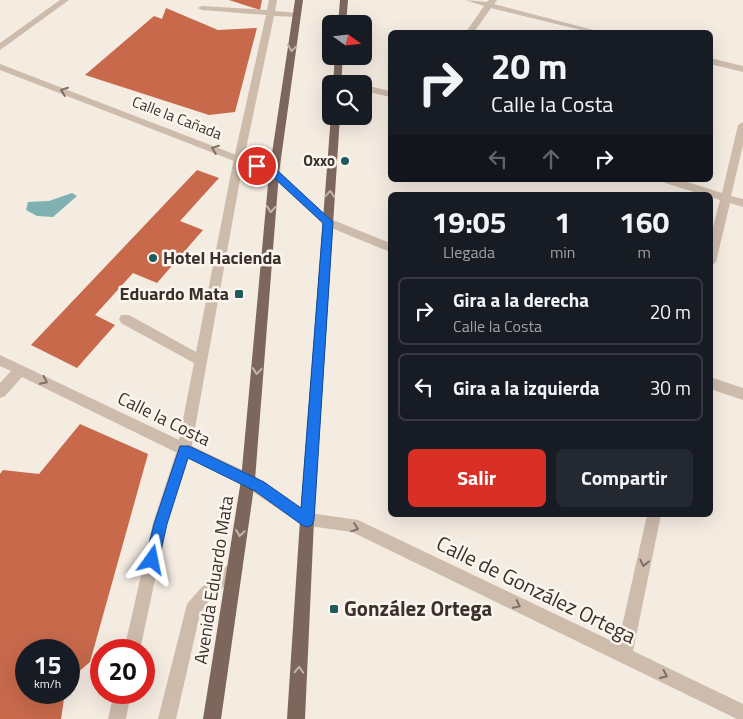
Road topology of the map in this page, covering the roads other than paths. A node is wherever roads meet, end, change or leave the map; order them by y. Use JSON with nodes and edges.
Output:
{"nodes":[{"id":1,"x":65,"y":0,"type":"edge"},
{"id":2,"x":273,"y":0,"type":"edge"},
{"id":3,"x":299,"y":0,"type":"edge"},
{"id":4,"x":344,"y":0,"type":"edge"},
{"id":5,"x":469,"y":0,"type":"edge"},
{"id":6,"x":491,"y":2,"type":"edge"},
{"id":7,"x":202,"y":8,"type":"dead end"},
{"id":8,"x":270,"y":14,"type":"junction"},
{"id":9,"x":298,"y":15,"type":"junction"},
{"id":10,"x":343,"y":15,"type":"edge"},
{"id":11,"x":471,"y":30,"type":"edge"},
{"id":12,"x":590,"y":30,"type":"edge"},
{"id":13,"x":0,"y":47,"type":"edge"},
{"id":14,"x":713,"y":62,"type":"edge"},
{"id":15,"x":0,"y":67,"type":"edge"},
{"id":16,"x":743,"y":69,"type":"edge"},
{"id":17,"x":372,"y":90,"type":"edge"},
{"id":18,"x":388,"y":94,"type":"edge"},
{"id":19,"x":334,"y":125,"type":"edge"},
{"id":20,"x":743,"y":125,"type":"edge"},
{"id":21,"x":239,"y":158,"type":"junction"},
{"id":22,"x":274,"y":173,"type":"junction"},
{"id":23,"x":675,"y":182,"type":"edge"},
{"id":24,"x":706,"y":192,"type":"edge"},
{"id":25,"x":713,"y":194,"type":"edge"},
{"id":26,"x":725,"y":198,"type":"junction"},
{"id":27,"x":743,"y":203,"type":"edge"},
{"id":28,"x":328,"y":222,"type":"junction"},
{"id":29,"x":388,"y":247,"type":"edge"},
{"id":30,"x":713,"y":249,"type":"edge"},
{"id":31,"x":125,"y":319,"type":"dead end"},
{"id":32,"x":0,"y":360,"type":"edge"},
{"id":33,"x":202,"y":360,"type":"junction"},
{"id":34,"x":20,"y":370,"type":"junction"},
{"id":35,"x":713,"y":384,"type":"edge"},
{"id":36,"x":0,"y":392,"type":"edge"},
{"id":37,"x":743,"y":394,"type":"edge"},
{"id":38,"x":184,"y":450,"type":"junction"},
{"id":39,"x":248,"y":480,"type":"junction"},
{"id":40,"x":654,"y":517,"type":"edge"},
{"id":41,"x":307,"y":520,"type":"junction"},
{"id":42,"x":235,"y":568,"type":"junction"},
{"id":43,"x":134,"y":639,"type":"edge"},
{"id":44,"x":624,"y":656,"type":"junction"},
{"id":45,"x":120,"y":704,"type":"edge"},
{"id":46,"x":743,"y":713,"type":"edge"},
{"id":47,"x":117,"y":719,"type":"edge"},
{"id":48,"x":167,"y":719,"type":"edge"},
{"id":49,"x":212,"y":719,"type":"edge"},
{"id":50,"x":296,"y":719,"type":"edge"}],
"edges":[{"from":1,"to":13,"type":"street"},
{"from":2,"to":8,"type":"street"},
{"from":3,"to":9,"type":"main road","name":"Avenida Eduardo Mata"},
{"from":4,"to":10,"type":"main road"},
{"from":5,"to":6,"type":"street"},
{"from":6,"to":11,"type":"street"},
{"from":6,"to":12,"type":"street"},
{"from":7,"to":8,"type":"street"},
{"from":8,"to":9,"type":"street"},
{"from":8,"to":21,"type":"street"},
{"from":9,"to":22,"type":"main road","name":"Avenida Eduardo Mata","one_way":true},
{"from":14,"to":16,"type":"street"},
{"from":21,"to":15,"type":"street","name":"Calle la Cañada","one_way":true},
{"from":17,"to":18,"type":"street"},
{"from":28,"to":19,"type":"main road","one_way":true},
{"from":20,"to":26,"type":"street"},
{"from":21,"to":22,"type":"street","name":"Calle la Cañada"},
{"from":21,"to":33,"type":"street"},
{"from":22,"to":28,"type":"street","name":"Calle la Cañada"},
{"from":22,"to":39,"type":"main road","name":"Avenida Eduardo Mata","one_way":true},
{"from":23,"to":24,"type":"street"},
{"from":25,"to":26,"type":"street"},
{"from":26,"to":27,"type":"street"},
{"from":26,"to":30,"type":"street"},
{"from":28,"to":29,"type":"street","name":"Calle la Cañada"},
{"from":28,"to":41,"type":"main road"},
{"from":31,"to":33,"type":"street"},
{"from":32,"to":34,"type":"street","name":"Calle la Costa"},
{"from":33,"to":38,"type":"street"},
{"from":34,"to":36,"type":"street"},
{"from":34,"to":38,"type":"street","name":"Calle la Costa","one_way":true},
{"from":35,"to":37,"type":"street"},
{"from":38,"to":39,"type":"street","name":"Calle la Costa"},
{"from":38,"to":43,"type":"street"},
{"from":39,"to":41,"type":"street","name":"Calle la Costa"},
{"from":39,"to":42,"type":"main road","name":"Avenida Eduardo Mata","one_way":true},
{"from":40,"to":44,"type":"street","one_way":true},
{"from":41,"to":44,"type":"street","name":"Calle de González Ortega","one_way":true},
{"from":50,"to":41,"type":"main road","one_way":true},
{"from":42,"to":48,"type":"street"},
{"from":42,"to":49,"type":"main road","name":"Avenida Eduardo Mata"},
{"from":44,"to":46,"type":"street","name":"Calle de González Ortega","one_way":true},
{"from":45,"to":47,"type":"street"}]}
